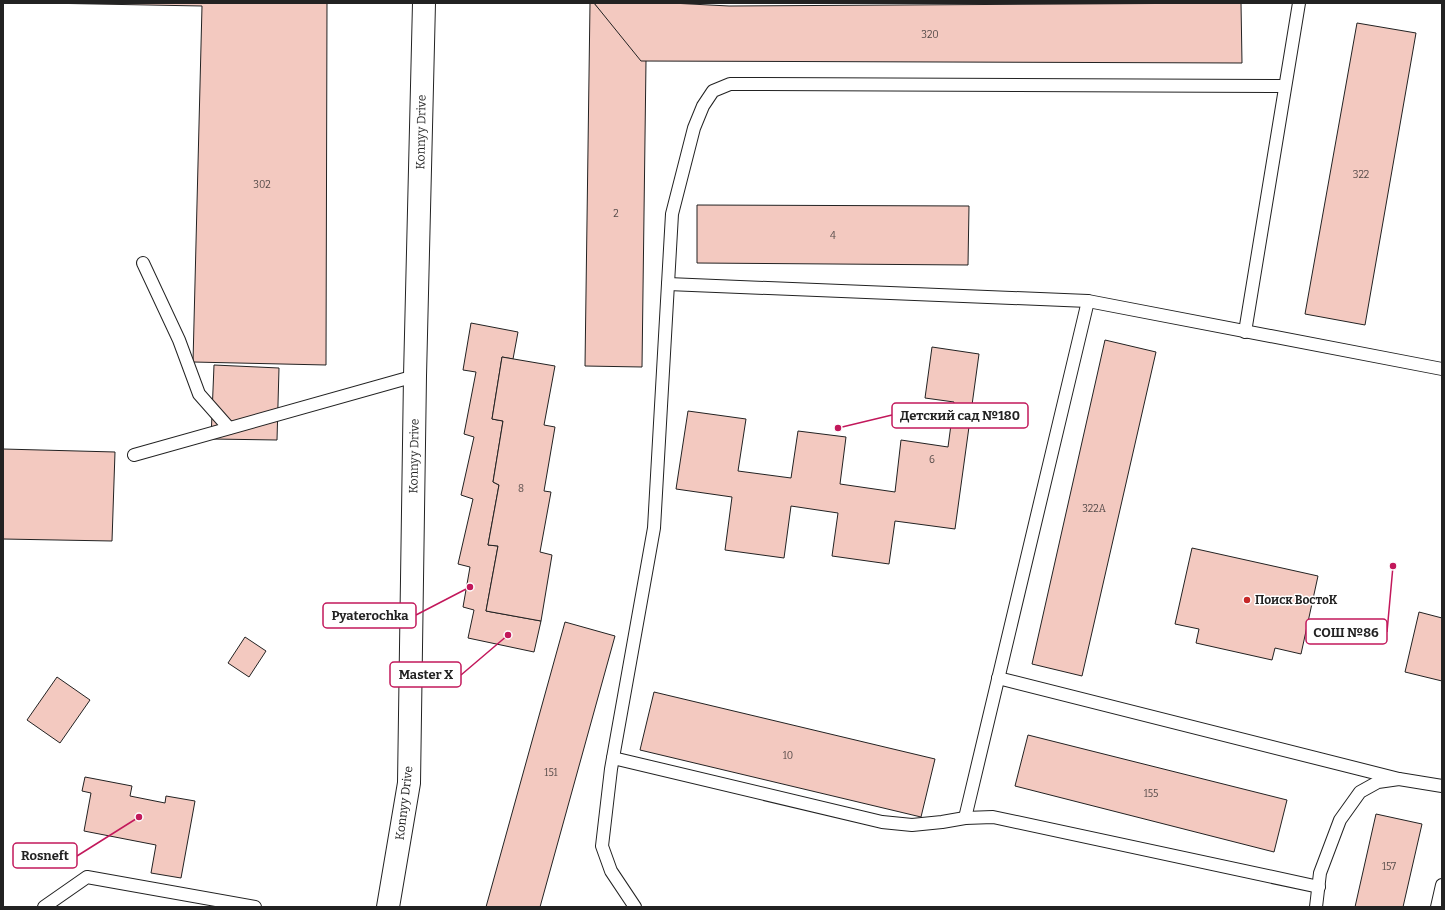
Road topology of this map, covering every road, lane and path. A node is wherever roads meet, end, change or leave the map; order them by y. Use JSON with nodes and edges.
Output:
{"nodes":[{"id":1,"x":424,"y":3,"type":"edge"},
{"id":2,"x":1299,"y":3,"type":"edge"},
{"id":3,"x":1285,"y":86,"type":"junction"},
{"id":4,"x":143,"y":263,"type":"dead end"},
{"id":5,"x":668,"y":284,"type":"junction"},
{"id":6,"x":1088,"y":301,"type":"junction"},
{"id":7,"x":1245,"y":332,"type":"junction"},
{"id":8,"x":1442,"y":369,"type":"edge"},
{"id":9,"x":415,"y":376,"type":"junction"},
{"id":10,"x":229,"y":428,"type":"junction"},
{"id":11,"x":134,"y":455,"type":"dead end"},
{"id":12,"x":998,"y":678,"type":"junction"},
{"id":13,"x":613,"y":758,"type":"junction"},
{"id":14,"x":1399,"y":779,"type":"junction"},
{"id":15,"x":1442,"y":786,"type":"edge"},
{"id":16,"x":965,"y":818,"type":"junction"},
{"id":17,"x":1442,"y":886,"type":"edge"},
{"id":18,"x":1319,"y":887,"type":"junction"},
{"id":19,"x":44,"y":907,"type":"edge"},
{"id":20,"x":255,"y":907,"type":"edge"},
{"id":21,"x":388,"y":907,"type":"edge"},
{"id":22,"x":635,"y":907,"type":"edge"},
{"id":23,"x":1316,"y":907,"type":"edge"},
{"id":24,"x":1437,"y":907,"type":"edge"}],
"edges":[{"from":1,"to":9,"type":"street","name":"Konnyy Drive"},
{"from":2,"to":3,"type":"lane"},
{"from":3,"to":5,"type":"lane"},
{"from":3,"to":7,"type":"lane"},
{"from":4,"to":10,"type":"lane"},
{"from":5,"to":6,"type":"lane"},
{"from":5,"to":13,"type":"lane"},
{"from":6,"to":7,"type":"lane"},
{"from":6,"to":12,"type":"lane"},
{"from":7,"to":8,"type":"lane"},
{"from":9,"to":10,"type":"lane"},
{"from":9,"to":21,"type":"street","name":"Konnyy Drive"},
{"from":10,"to":11,"type":"lane"},
{"from":12,"to":14,"type":"lane"},
{"from":12,"to":16,"type":"lane"},
{"from":13,"to":16,"type":"lane"},
{"from":13,"to":22,"type":"lane"},
{"from":14,"to":15,"type":"lane"},
{"from":14,"to":18,"type":"lane"},
{"from":16,"to":18,"type":"lane"},
{"from":17,"to":24,"type":"lane"},
{"from":18,"to":23,"type":"lane"},
{"from":19,"to":20,"type":"lane"}]}
